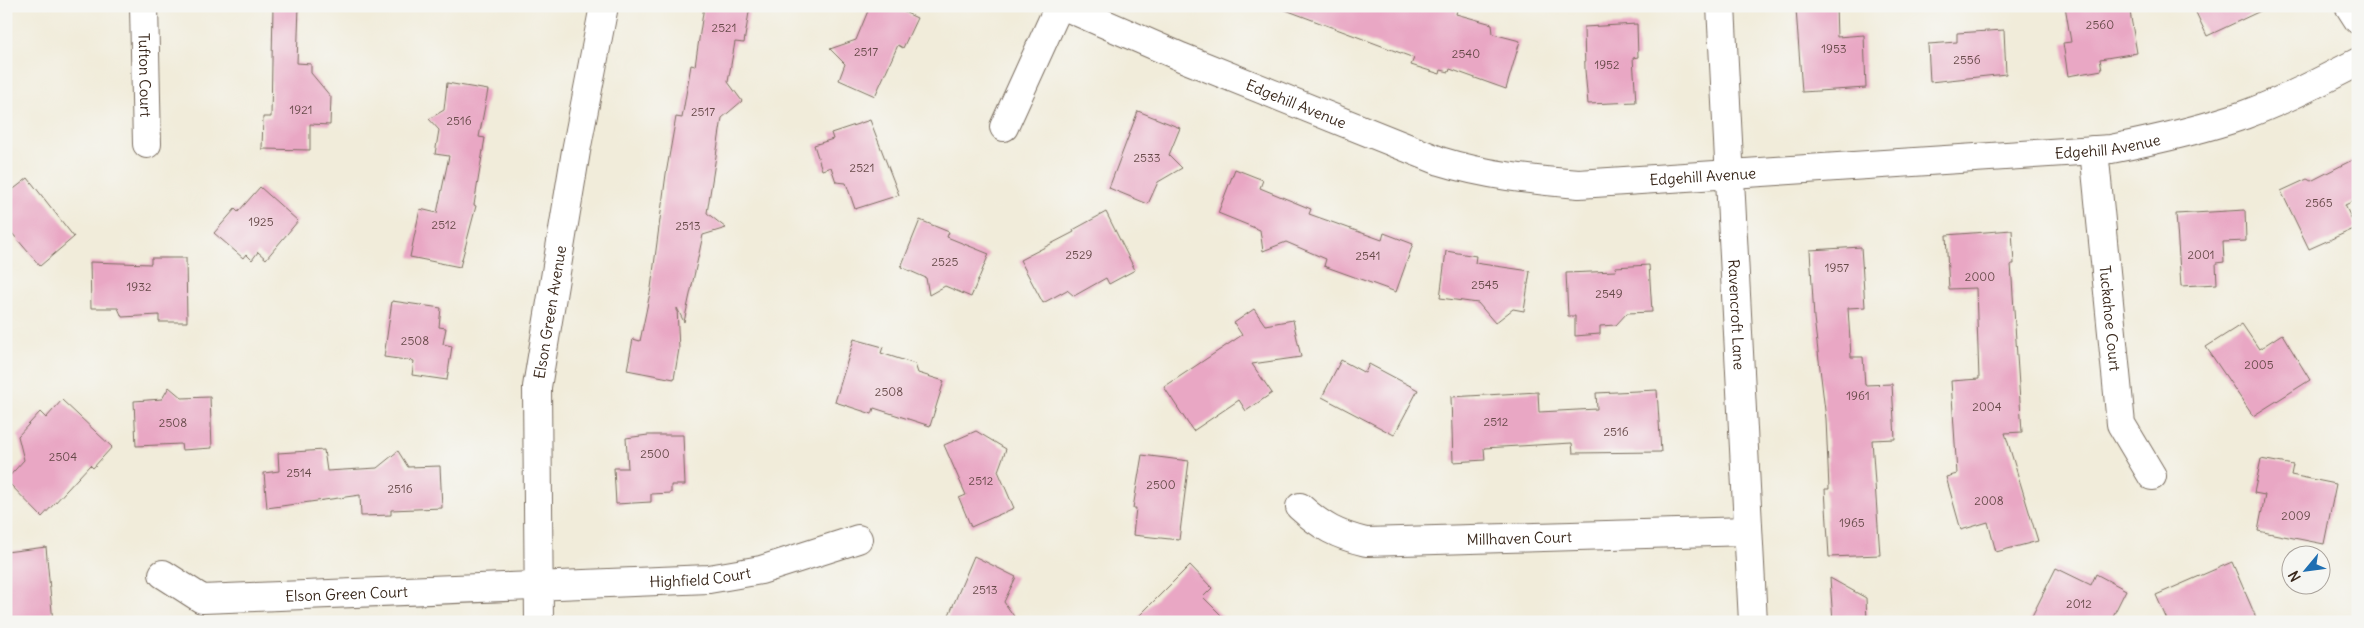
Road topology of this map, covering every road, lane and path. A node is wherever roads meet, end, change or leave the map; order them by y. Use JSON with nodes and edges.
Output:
{"nodes":[{"id":1,"x":144,"y":6,"type":"edge"},
{"id":2,"x":604,"y":6,"type":"edge"},
{"id":3,"x":1059,"y":6,"type":"edge"},
{"id":4,"x":1064,"y":6,"type":"edge"},
{"id":5,"x":1721,"y":6,"type":"edge"},
{"id":6,"x":2349,"y":6,"type":"edge"},
{"id":7,"x":2358,"y":20,"type":"edge"},
{"id":8,"x":2358,"y":62,"type":"edge"},
{"id":9,"x":1004,"y":127,"type":"dead end"},
{"id":10,"x":147,"y":144,"type":"dead end"},
{"id":11,"x":2094,"y":150,"type":"junction"},
{"id":12,"x":1729,"y":173,"type":"junction"},
{"id":13,"x":2152,"y":476,"type":"dead end"},
{"id":14,"x":1300,"y":507,"type":"dead end"},
{"id":15,"x":1748,"y":531,"type":"junction"},
{"id":16,"x":858,"y":539,"type":"dead end"},
{"id":17,"x":163,"y":574,"type":"dead end"},
{"id":18,"x":538,"y":585,"type":"junction"},
{"id":19,"x":539,"y":622,"type":"edge"},
{"id":20,"x":1753,"y":622,"type":"edge"}],
"edges":[{"from":1,"to":10,"type":"street","name":"Tufton Court"},
{"from":2,"to":18,"type":"street","name":"Elson Green Avenue"},
{"from":3,"to":9,"type":"street"},
{"from":4,"to":12,"type":"street","name":"Edgehill Avenue"},
{"from":5,"to":12,"type":"street","name":"Ravencroft Lane"},
{"from":6,"to":7,"type":"street"},
{"from":8,"to":11,"type":"street","name":"Edgehill Avenue"},
{"from":11,"to":12,"type":"street","name":"Edgehill Avenue"},
{"from":11,"to":13,"type":"street","name":"Tuckahoe Court"},
{"from":12,"to":15,"type":"street","name":"Ravencroft Lane"},
{"from":14,"to":15,"type":"street","name":"Millhaven Court"},
{"from":15,"to":20,"type":"street","name":"Ravencroft Lane"},
{"from":16,"to":18,"type":"street","name":"Highfield Court"},
{"from":17,"to":18,"type":"street","name":"Elson Green Court"},
{"from":18,"to":19,"type":"street","name":"Elson Green Avenue"}]}
